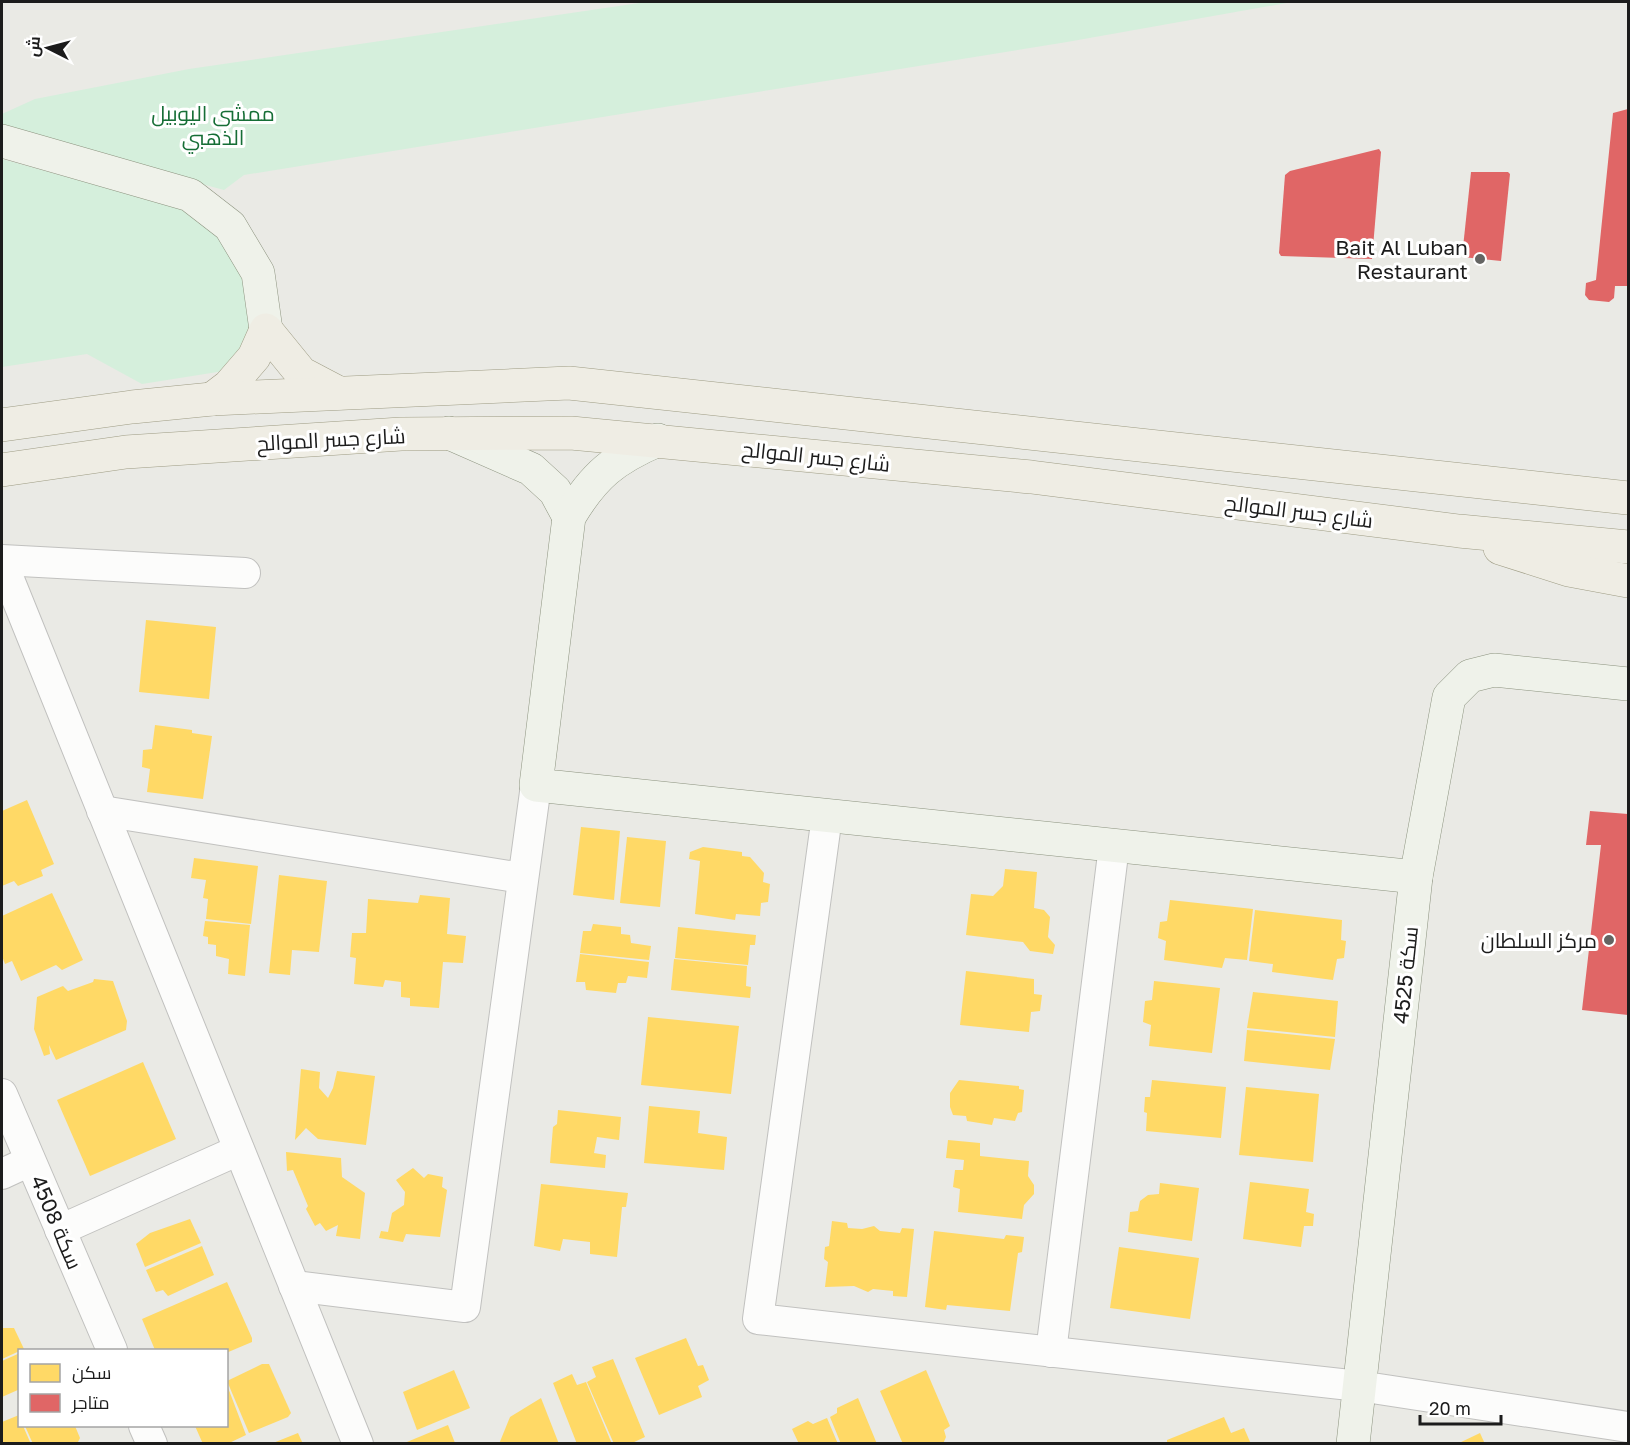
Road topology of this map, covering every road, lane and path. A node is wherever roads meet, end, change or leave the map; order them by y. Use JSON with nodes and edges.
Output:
{"nodes":[{"id":1,"x":2,"y":141,"type":"edge"},
{"id":2,"x":266,"y":330,"type":"junction"},
{"id":3,"x":339,"y":393,"type":"junction"},
{"id":4,"x":212,"y":399,"type":"junction"},
{"id":5,"x":2,"y":425,"type":"edge"},
{"id":6,"x":449,"y":433,"type":"junction"},
{"id":7,"x":658,"y":440,"type":"junction"},
{"id":8,"x":2,"y":470,"type":"edge"},
{"id":9,"x":1629,"y":498,"type":"edge"},
{"id":10,"x":569,"y":517,"type":"junction"},
{"id":11,"x":1459,"y":531,"type":"junction"},
{"id":12,"x":1629,"y":547,"type":"edge"},
{"id":13,"x":2,"y":561,"type":"edge"},
{"id":14,"x":245,"y":573,"type":"dead end"},
{"id":15,"x":1629,"y":581,"type":"edge"},
{"id":16,"x":1629,"y":684,"type":"edge"},
{"id":17,"x":536,"y":785,"type":"junction"},
{"id":18,"x":102,"y":811,"type":"junction"},
{"id":19,"x":828,"y":816,"type":"junction"},
{"id":20,"x":1114,"y":846,"type":"junction"},
{"id":21,"x":522,"y":878,"type":"junction"},
{"id":22,"x":1416,"y":878,"type":"junction"},
{"id":23,"x":2,"y":1094,"type":"edge"},
{"id":24,"x":239,"y":1150,"type":"junction"},
{"id":25,"x":30,"y":1161,"type":"junction"},
{"id":26,"x":2,"y":1174,"type":"edge"},
{"id":27,"x":60,"y":1230,"type":"junction"},
{"id":28,"x":294,"y":1286,"type":"junction"},
{"id":29,"x":112,"y":1349,"type":"edge"},
{"id":30,"x":1051,"y":1352,"type":"junction"},
{"id":31,"x":1359,"y":1386,"type":"junction"},
{"id":32,"x":145,"y":1427,"type":"edge"},
{"id":33,"x":1629,"y":1428,"type":"edge"},
{"id":34,"x":152,"y":1443,"type":"edge"},
{"id":35,"x":358,"y":1443,"type":"edge"},
{"id":36,"x":1353,"y":1443,"type":"edge"}],
"edges":[{"from":1,"to":2,"type":"street"},
{"from":2,"to":3,"type":"main road"},
{"from":2,"to":4,"type":"main road"},
{"from":3,"to":4,"type":"main road"},
{"from":3,"to":9,"type":"main road"},
{"from":4,"to":5,"type":"main road"},
{"from":6,"to":7,"type":"main road","name":"شارع جسر الموالح"},
{"from":6,"to":8,"type":"main road","name":"شارع جسر الموالح"},
{"from":6,"to":10,"type":"street"},
{"from":7,"to":10,"type":"street"},
{"from":7,"to":11,"type":"main road","name":"شارع جسر الموالح"},
{"from":10,"to":17,"type":"street"},
{"from":11,"to":12,"type":"main road","name":"شارع جسر الموالح"},
{"from":11,"to":15,"type":"main road"},
{"from":13,"to":14,"type":"street"},
{"from":13,"to":18,"type":"street"},
{"from":16,"to":22,"type":"street","name":"سكة 4525"},
{"from":17,"to":19,"type":"street"},
{"from":17,"to":21,"type":"street"},
{"from":18,"to":21,"type":"street"},
{"from":18,"to":24,"type":"street"},
{"from":19,"to":20,"type":"street"},
{"from":19,"to":30,"type":"street"},
{"from":20,"to":22,"type":"street"},
{"from":20,"to":30,"type":"street"},
{"from":21,"to":28,"type":"street"},
{"from":22,"to":31,"type":"street","name":"سكة 4525"},
{"from":23,"to":25,"type":"street","name":"سكة 4508"},
{"from":24,"to":27,"type":"street"},
{"from":24,"to":28,"type":"street"},
{"from":25,"to":26,"type":"street"},
{"from":25,"to":27,"type":"street","name":"سكة 4508"},
{"from":27,"to":29,"type":"street","name":"سكة 4508"},
{"from":28,"to":35,"type":"street"},
{"from":30,"to":31,"type":"street"},
{"from":31,"to":33,"type":"street"},
{"from":31,"to":36,"type":"street","name":"سكة 4525"},
{"from":32,"to":34,"type":"street"}]}
